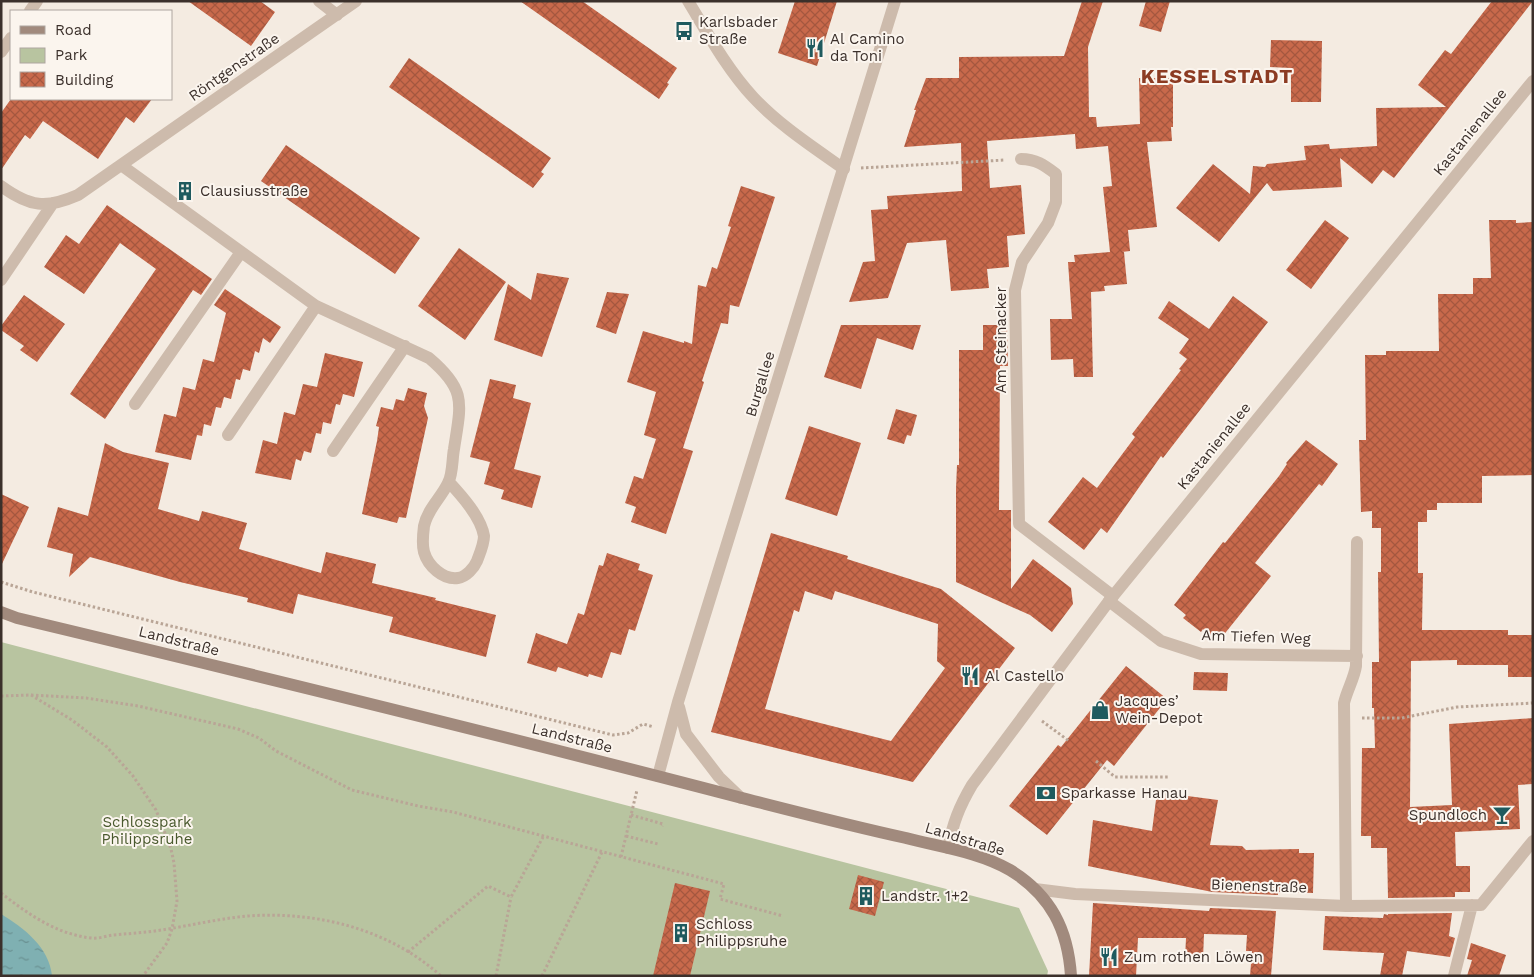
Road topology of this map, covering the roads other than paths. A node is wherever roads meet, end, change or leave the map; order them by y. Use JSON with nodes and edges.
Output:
{"nodes":[{"id":1,"x":319,"y":1,"type":"edge"},
{"id":2,"x":356,"y":1,"type":"edge"},
{"id":3,"x":688,"y":1,"type":"edge"},
{"id":4,"x":896,"y":1,"type":"edge"},
{"id":5,"x":337,"y":15,"type":"junction"},
{"id":6,"x":10,"y":39,"type":"edge"},
{"id":7,"x":1,"y":52,"type":"edge"},
{"id":8,"x":1533,"y":81,"type":"edge"},
{"id":9,"x":1020,"y":159,"type":"road end"},
{"id":10,"x":121,"y":165,"type":"junction"},
{"id":11,"x":844,"y":169,"type":"junction"},
{"id":12,"x":1,"y":186,"type":"edge"},
{"id":13,"x":53,"y":204,"type":"junction"},
{"id":14,"x":241,"y":252,"type":"junction"},
{"id":15,"x":1,"y":280,"type":"edge"},
{"id":16,"x":316,"y":306,"type":"junction"},
{"id":17,"x":405,"y":346,"type":"junction"},
{"id":18,"x":136,"y":404,"type":"dead end"},
{"id":19,"x":228,"y":435,"type":"dead end"},
{"id":20,"x":333,"y":451,"type":"dead end"},
{"id":21,"x":449,"y":482,"type":"junction"},
{"id":22,"x":1357,"y":542,"type":"dead end"},
{"id":23,"x":1111,"y":599,"type":"junction"},
{"id":24,"x":1,"y":612,"type":"edge"},
{"id":25,"x":1357,"y":656,"type":"junction"},
{"id":26,"x":678,"y":702,"type":"junction"},
{"id":27,"x":658,"y":776,"type":"junction"},
{"id":28,"x":741,"y":798,"type":"junction"},
{"id":29,"x":1533,"y":841,"type":"edge"},
{"id":30,"x":948,"y":848,"type":"junction"},
{"id":31,"x":1035,"y":889,"type":"junction"},
{"id":32,"x":1476,"y":905,"type":"junction"},
{"id":33,"x":1346,"y":906,"type":"junction"},
{"id":34,"x":1071,"y":976,"type":"edge"},
{"id":35,"x":1454,"y":976,"type":"edge"}],
"edges":[{"from":1,"to":5,"type":"street"},
{"from":2,"to":5,"type":"street","name":"Röntgenstraße"},
{"from":3,"to":11,"type":"street"},
{"from":4,"to":11,"type":"street","name":"Burgallee"},
{"from":5,"to":10,"type":"street","name":"Röntgenstraße"},
{"from":6,"to":7,"type":"street"},
{"from":8,"to":23,"type":"street","name":"Kastanienallee"},
{"from":9,"to":23,"type":"street","name":"Am Steinacker"},
{"from":10,"to":13,"type":"street","name":"Röntgenstraße"},
{"from":10,"to":14,"type":"street"},
{"from":11,"to":26,"type":"street","name":"Burgallee"},
{"from":12,"to":13,"type":"street","name":"Röntgenstraße"},
{"from":13,"to":15,"type":"street"},
{"from":14,"to":16,"type":"street"},
{"from":14,"to":18,"type":"street"},
{"from":16,"to":17,"type":"street"},
{"from":16,"to":19,"type":"street"},
{"from":17,"to":20,"type":"street"},
{"from":17,"to":21,"type":"street"},
{"from":21,"to":21,"type":"street"},
{"from":22,"to":25,"type":"street"},
{"from":23,"to":25,"type":"street","name":"Am Tiefen Weg"},
{"from":23,"to":30,"type":"street","name":"Kastanienallee"},
{"from":24,"to":27,"type":"main road","name":"Landstraße"},
{"from":25,"to":33,"type":"street"},
{"from":26,"to":27,"type":"street","name":"Burgallee"},
{"from":26,"to":28,"type":"street"},
{"from":27,"to":28,"type":"main road","name":"Landstraße"},
{"from":28,"to":30,"type":"main road","name":"Landstraße"},
{"from":29,"to":32,"type":"street"},
{"from":30,"to":31,"type":"main road","name":"Landstraße"},
{"from":31,"to":33,"type":"street","name":"Bienenstraße"},
{"from":31,"to":34,"type":"main road","name":"Landstraße"},
{"from":32,"to":33,"type":"street","name":"Bienenstraße"},
{"from":32,"to":35,"type":"street"}]}
